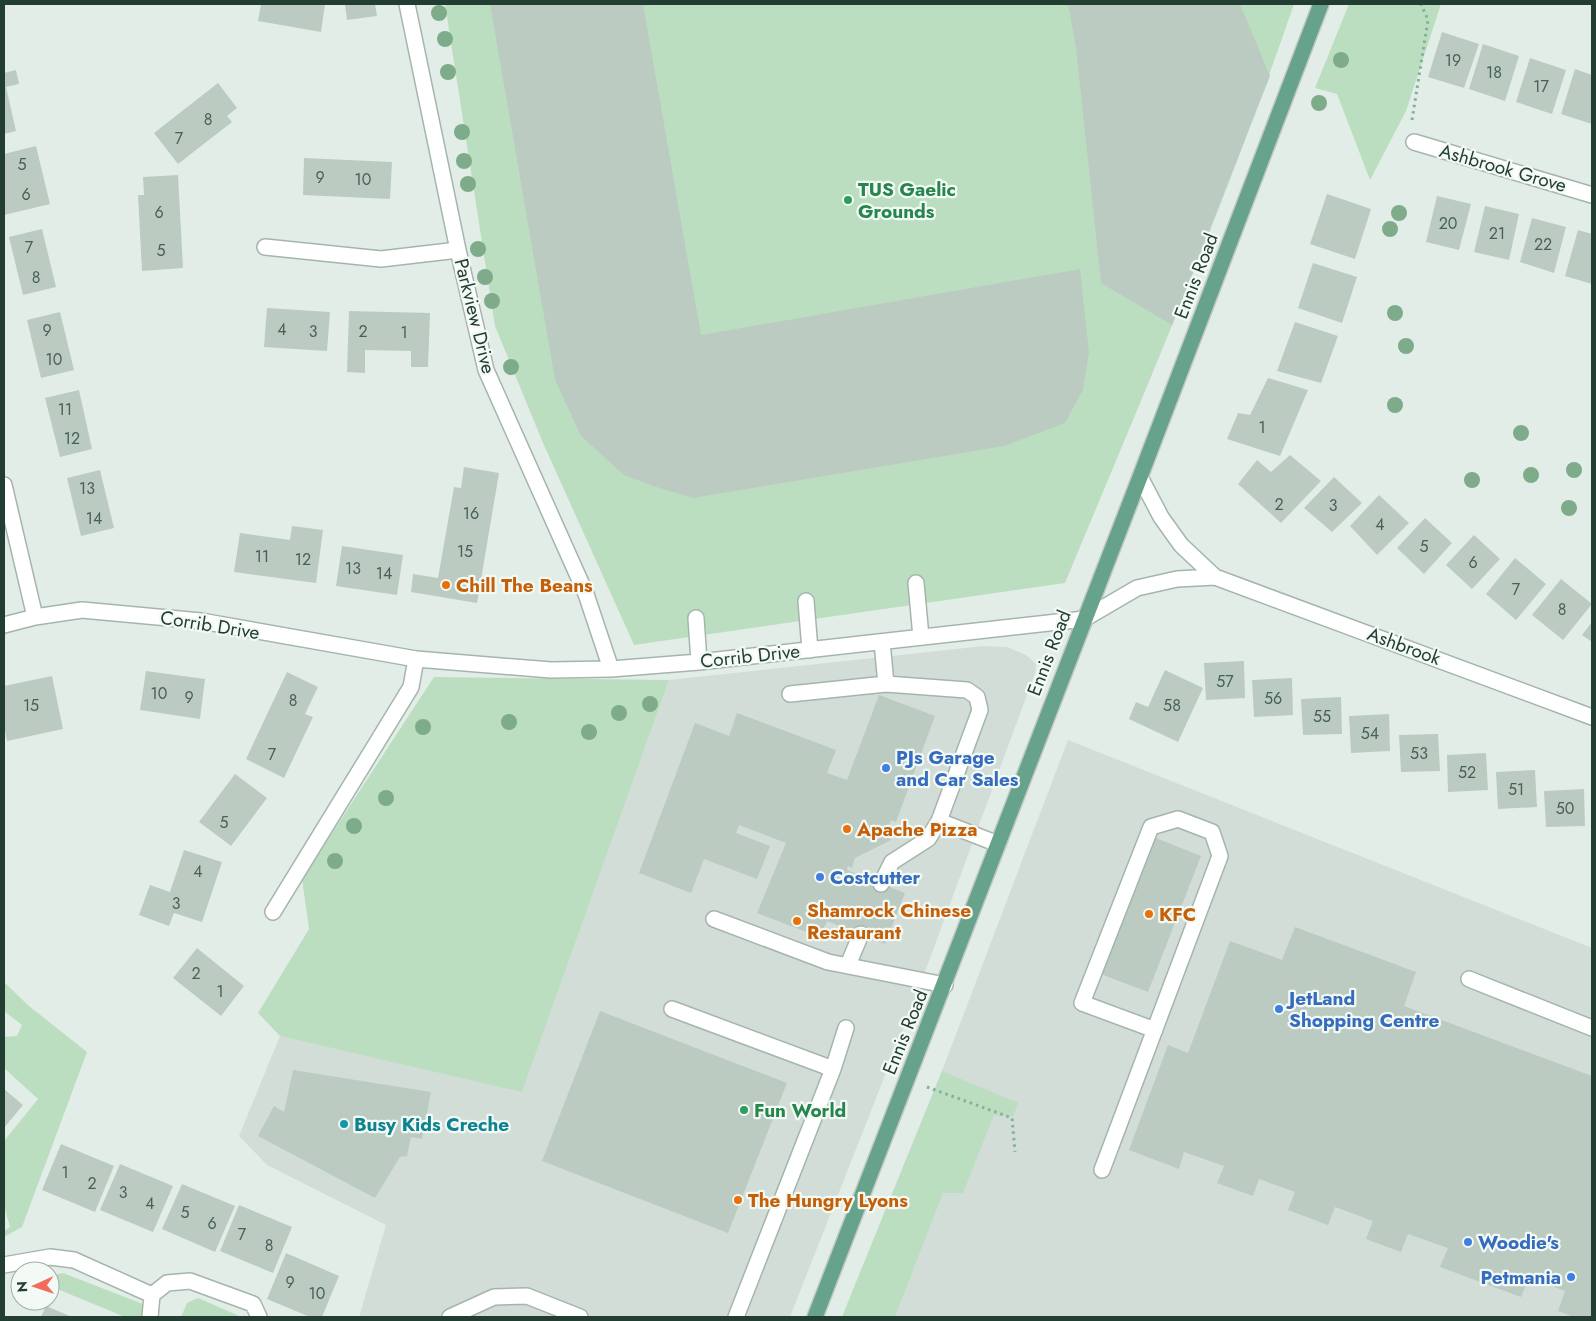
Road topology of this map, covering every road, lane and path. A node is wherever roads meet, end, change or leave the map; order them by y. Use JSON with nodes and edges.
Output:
{"nodes":[{"id":1,"x":407,"y":4,"type":"edge"},
{"id":2,"x":1321,"y":4,"type":"edge"},
{"id":3,"x":1421,"y":4,"type":"edge"},
{"id":4,"x":1414,"y":142,"type":"joint"},
{"id":5,"x":1592,"y":195,"type":"edge"},
{"id":6,"x":265,"y":247,"type":"dead end"},
{"id":7,"x":458,"y":250,"type":"junction"},
{"id":8,"x":1140,"y":477,"type":"junction"},
{"id":9,"x":4,"y":485,"type":"edge"},
{"id":10,"x":1215,"y":577,"type":"junction"},
{"id":11,"x":916,"y":583,"type":"dead end"},
{"id":12,"x":806,"y":600,"type":"dead end"},
{"id":13,"x":35,"y":617,"type":"junction"},
{"id":14,"x":696,"y":618,"type":"dead end"},
{"id":15,"x":1084,"y":619,"type":"junction"},
{"id":16,"x":4,"y":625,"type":"edge"},
{"id":17,"x":922,"y":637,"type":"junction"},
{"id":18,"x":882,"y":642,"type":"junction"},
{"id":19,"x":810,"y":650,"type":"junction"},
{"id":20,"x":416,"y":660,"type":"junction"},
{"id":21,"x":699,"y":662,"type":"junction"},
{"id":22,"x":611,"y":669,"type":"junction"},
{"id":23,"x":886,"y":684,"type":"junction"},
{"id":24,"x":790,"y":694,"type":"dead end"},
{"id":25,"x":1592,"y":717,"type":"edge"},
{"id":26,"x":939,"y":821,"type":"junction"},
{"id":27,"x":998,"y":844,"type":"junction"},
{"id":28,"x":881,"y":884,"type":"tunnel mouth"},
{"id":29,"x":273,"y":912,"type":"dead end"},
{"id":30,"x":714,"y":919,"type":"dead end"},
{"id":31,"x":861,"y":934,"type":"tunnel mouth"},
{"id":32,"x":848,"y":965,"type":"junction"},
{"id":33,"x":1470,"y":979,"type":"dead end"},
{"id":34,"x":944,"y":985,"type":"junction"},
{"id":35,"x":672,"y":1009,"type":"dead end"},
{"id":36,"x":846,"y":1028,"type":"dead end"},
{"id":37,"x":1592,"y":1028,"type":"edge"},
{"id":38,"x":1155,"y":1030,"type":"junction"},
{"id":39,"x":833,"y":1069,"type":"junction"},
{"id":40,"x":907,"y":1080,"type":"junction"},
{"id":41,"x":1015,"y":1152,"type":"dead end"},
{"id":42,"x":1102,"y":1170,"type":"dead end"},
{"id":43,"x":4,"y":1265,"type":"edge"},
{"id":44,"x":152,"y":1294,"type":"junction"},
{"id":45,"x":150,"y":1317,"type":"edge"},
{"id":46,"x":259,"y":1317,"type":"edge"},
{"id":47,"x":450,"y":1317,"type":"edge"},
{"id":48,"x":580,"y":1317,"type":"edge"},
{"id":49,"x":736,"y":1317,"type":"edge"},
{"id":50,"x":815,"y":1317,"type":"edge"}],
"edges":[{"from":1,"to":7,"type":"street","name":"Parkview Drive"},
{"from":2,"to":8,"type":"main road","name":"Ennis Road"},
{"from":3,"to":4,"type":"path"},
{"from":4,"to":5,"type":"street","name":"Ashbrook Grove"},
{"from":6,"to":7,"type":"street"},
{"from":7,"to":22,"type":"street","name":"Parkview Drive"},
{"from":8,"to":10,"type":"street","name":"Ashbrook"},
{"from":8,"to":15,"type":"main road","name":"Ennis Road"},
{"from":9,"to":13,"type":"street"},
{"from":10,"to":15,"type":"street","name":"Ashbrook"},
{"from":10,"to":25,"type":"street","name":"Ashbrook"},
{"from":11,"to":17,"type":"street"},
{"from":12,"to":19,"type":"street"},
{"from":13,"to":16,"type":"street","name":"Corrib Drive"},
{"from":13,"to":20,"type":"street","name":"Corrib Drive"},
{"from":14,"to":21,"type":"street"},
{"from":15,"to":17,"type":"street","name":"Corrib Drive"},
{"from":15,"to":27,"type":"main road","name":"Ennis Road"},
{"from":17,"to":18,"type":"street","name":"Corrib Drive"},
{"from":18,"to":19,"type":"street","name":"Corrib Drive"},
{"from":18,"to":23,"type":"street"},
{"from":19,"to":21,"type":"street","name":"Corrib Drive"},
{"from":20,"to":22,"type":"street","name":"Corrib Drive"},
{"from":20,"to":29,"type":"street"},
{"from":21,"to":22,"type":"street","name":"Corrib Drive"},
{"from":23,"to":24,"type":"street"},
{"from":23,"to":26,"type":"street"},
{"from":26,"to":27,"type":"street"},
{"from":26,"to":28,"type":"street"},
{"from":27,"to":34,"type":"main road","name":"Ennis Road"},
{"from":30,"to":32,"type":"street"},
{"from":31,"to":32,"type":"street"},
{"from":32,"to":34,"type":"street"},
{"from":33,"to":37,"type":"street"},
{"from":34,"to":40,"type":"main road","name":"Ennis Road"},
{"from":35,"to":39,"type":"street"},
{"from":36,"to":39,"type":"street"},
{"from":38,"to":38,"type":"street"},
{"from":38,"to":42,"type":"street"},
{"from":39,"to":49,"type":"street"},
{"from":40,"to":41,"type":"path"},
{"from":40,"to":50,"type":"main road","name":"Ennis Road"},
{"from":43,"to":44,"type":"street"},
{"from":44,"to":45,"type":"street"},
{"from":44,"to":46,"type":"street"},
{"from":47,"to":48,"type":"street"}]}
